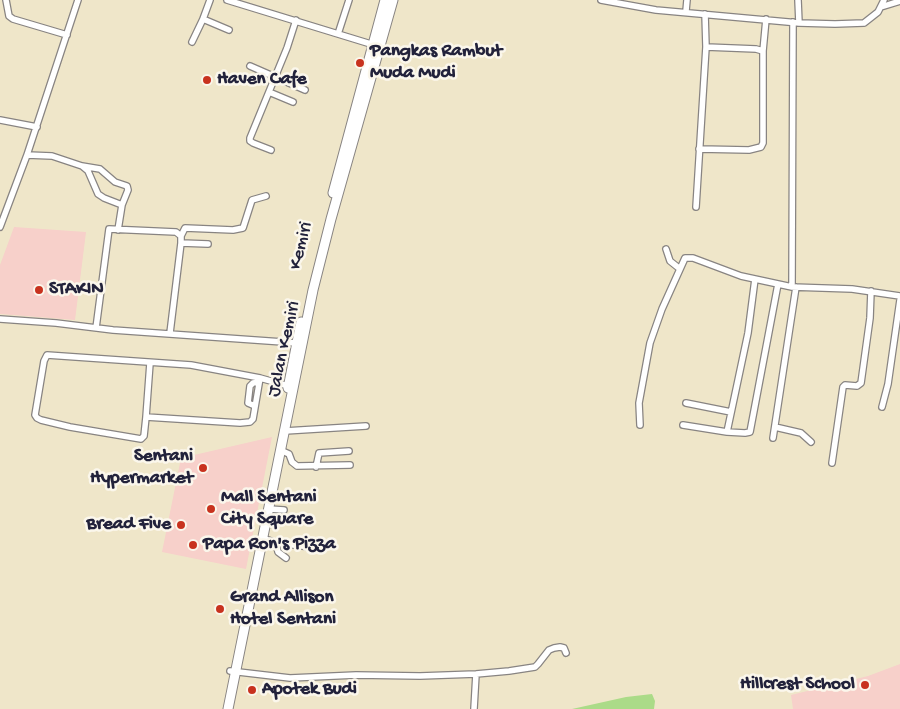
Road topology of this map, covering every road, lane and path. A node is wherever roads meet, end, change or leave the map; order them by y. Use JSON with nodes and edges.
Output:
{"nodes":[{"id":1,"x":6,"y":0,"type":"edge"},
{"id":2,"x":78,"y":0,"type":"edge"},
{"id":3,"x":210,"y":0,"type":"edge"},
{"id":4,"x":227,"y":0,"type":"edge"},
{"id":5,"x":349,"y":0,"type":"edge"},
{"id":6,"x":385,"y":0,"type":"edge"},
{"id":7,"x":393,"y":0,"type":"edge"},
{"id":8,"x":601,"y":0,"type":"edge"},
{"id":9,"x":687,"y":0,"type":"edge"},
{"id":10,"x":798,"y":0,"type":"edge"},
{"id":11,"x":884,"y":0,"type":"edge"},
{"id":12,"x":900,"y":1,"type":"edge"},
{"id":13,"x":881,"y":7,"type":"junction"},
{"id":14,"x":686,"y":11,"type":"junction"},
{"id":15,"x":705,"y":14,"type":"junction"},
{"id":16,"x":203,"y":19,"type":"junction"},
{"id":17,"x":766,"y":19,"type":"junction"},
{"id":18,"x":296,"y":20,"type":"junction"},
{"id":19,"x":796,"y":22,"type":"junction"},
{"id":20,"x":229,"y":30,"type":"dead end"},
{"id":21,"x":67,"y":34,"type":"junction"},
{"id":22,"x":338,"y":34,"type":"junction"},
{"id":23,"x":192,"y":42,"type":"dead end"},
{"id":24,"x":374,"y":45,"type":"junction"},
{"id":25,"x":706,"y":47,"type":"junction"},
{"id":26,"x":763,"y":52,"type":"junction"},
{"id":27,"x":250,"y":66,"type":"dead end"},
{"id":28,"x":276,"y":77,"type":"junction"},
{"id":29,"x":305,"y":90,"type":"dead end"},
{"id":30,"x":269,"y":92,"type":"junction"},
{"id":31,"x":293,"y":102,"type":"dead end"},
{"id":32,"x":0,"y":120,"type":"edge"},
{"id":33,"x":38,"y":124,"type":"junction"},
{"id":34,"x":700,"y":149,"type":"junction"},
{"id":35,"x":271,"y":150,"type":"dead end"},
{"id":36,"x":28,"y":155,"type":"junction"},
{"id":37,"x":82,"y":166,"type":"junction"},
{"id":38,"x":266,"y":196,"type":"dead end"},
{"id":39,"x":122,"y":204,"type":"junction"},
{"id":40,"x":696,"y":207,"type":"dead end"},
{"id":41,"x":0,"y":227,"type":"edge"},
{"id":42,"x":118,"y":230,"type":"junction"},
{"id":43,"x":181,"y":236,"type":"junction"},
{"id":44,"x":181,"y":243,"type":"junction"},
{"id":45,"x":208,"y":244,"type":"dead end"},
{"id":46,"x":666,"y":249,"type":"dead end"},
{"id":47,"x":680,"y":269,"type":"junction"},
{"id":48,"x":755,"y":279,"type":"junction"},
{"id":49,"x":778,"y":284,"type":"junction"},
{"id":50,"x":794,"y":287,"type":"junction"},
{"id":51,"x":871,"y":291,"type":"junction"},
{"id":52,"x":900,"y":296,"type":"edge"},
{"id":53,"x":900,"y":300,"type":"edge"},
{"id":54,"x":0,"y":319,"type":"edge"},
{"id":55,"x":96,"y":328,"type":"junction"},
{"id":56,"x":170,"y":333,"type":"junction"},
{"id":57,"x":297,"y":342,"type":"junction"},
{"id":58,"x":150,"y":363,"type":"junction"},
{"id":59,"x":260,"y":380,"type":"junction"},
{"id":60,"x":291,"y":387,"type":"junction"},
{"id":61,"x":686,"y":403,"type":"dead end"},
{"id":62,"x":882,"y":407,"type":"dead end"},
{"id":63,"x":731,"y":412,"type":"junction"},
{"id":64,"x":146,"y":417,"type":"junction"},
{"id":65,"x":640,"y":425,"type":"dead end"},
{"id":66,"x":682,"y":425,"type":"dead end"},
{"id":67,"x":366,"y":426,"type":"dead end"},
{"id":68,"x":775,"y":427,"type":"junction"},
{"id":69,"x":285,"y":431,"type":"junction"},
{"id":70,"x":727,"y":432,"type":"junction"},
{"id":71,"x":773,"y":438,"type":"dead end"},
{"id":72,"x":811,"y":442,"type":"dead end"},
{"id":73,"x":280,"y":450,"type":"junction"},
{"id":74,"x":349,"y":452,"type":"dead end"},
{"id":75,"x":832,"y":463,"type":"dead end"},
{"id":76,"x":350,"y":464,"type":"dead end"},
{"id":77,"x":316,"y":467,"type":"junction"},
{"id":78,"x":269,"y":509,"type":"junction"},
{"id":79,"x":284,"y":510,"type":"dead end"},
{"id":80,"x":263,"y":538,"type":"junction"},
{"id":81,"x":276,"y":543,"type":"junction"},
{"id":82,"x":312,"y":547,"type":"dead end"},
{"id":83,"x":286,"y":558,"type":"dead end"},
{"id":84,"x":566,"y":653,"type":"dead end"},
{"id":85,"x":233,"y":672,"type":"junction"},
{"id":86,"x":476,"y":674,"type":"junction"},
{"id":87,"x":223,"y":709,"type":"edge"},
{"id":88,"x":228,"y":709,"type":"edge"},
{"id":89,"x":474,"y":709,"type":"edge"}],
"edges":[{"from":1,"to":21,"type":"street"},
{"from":2,"to":21,"type":"street"},
{"from":3,"to":16,"type":"street"},
{"from":4,"to":18,"type":"street"},
{"from":5,"to":22,"type":"street"},
{"from":6,"to":24,"type":"highway","name":"Kemiri"},
{"from":7,"to":60,"type":"highway","name":"Jalan Kemiri"},
{"from":8,"to":14,"type":"street"},
{"from":9,"to":14,"type":"street"},
{"from":10,"to":19,"type":"street"},
{"from":11,"to":13,"type":"street"},
{"from":12,"to":13,"type":"street"},
{"from":13,"to":19,"type":"street"},
{"from":14,"to":15,"type":"street"},
{"from":15,"to":17,"type":"street"},
{"from":15,"to":25,"type":"street"},
{"from":16,"to":20,"type":"street"},
{"from":16,"to":23,"type":"street"},
{"from":17,"to":19,"type":"street"},
{"from":17,"to":26,"type":"street"},
{"from":18,"to":22,"type":"street"},
{"from":18,"to":28,"type":"street"},
{"from":19,"to":50,"type":"street"},
{"from":21,"to":33,"type":"street"},
{"from":22,"to":24,"type":"street"},
{"from":24,"to":57,"type":"highway","name":"Kemiri"},
{"from":25,"to":26,"type":"street"},
{"from":25,"to":34,"type":"street"},
{"from":26,"to":34,"type":"street"},
{"from":27,"to":28,"type":"street"},
{"from":28,"to":29,"type":"street"},
{"from":28,"to":30,"type":"street"},
{"from":30,"to":31,"type":"street"},
{"from":30,"to":35,"type":"street"},
{"from":32,"to":33,"type":"street"},
{"from":33,"to":36,"type":"street"},
{"from":34,"to":40,"type":"street"},
{"from":36,"to":37,"type":"street"},
{"from":36,"to":41,"type":"street"},
{"from":37,"to":39,"type":"street"},
{"from":37,"to":39,"type":"street"},
{"from":38,"to":43,"type":"street"},
{"from":39,"to":42,"type":"street"},
{"from":42,"to":43,"type":"street"},
{"from":42,"to":55,"type":"street"},
{"from":43,"to":44,"type":"street"},
{"from":44,"to":45,"type":"street"},
{"from":44,"to":56,"type":"street"},
{"from":46,"to":47,"type":"street"},
{"from":47,"to":48,"type":"street"},
{"from":47,"to":65,"type":"street"},
{"from":48,"to":49,"type":"street"},
{"from":48,"to":63,"type":"street"},
{"from":49,"to":50,"type":"street"},
{"from":49,"to":70,"type":"street"},
{"from":50,"to":51,"type":"street"},
{"from":50,"to":68,"type":"street"},
{"from":51,"to":52,"type":"street"},
{"from":51,"to":75,"type":"street"},
{"from":53,"to":62,"type":"street"},
{"from":54,"to":55,"type":"street"},
{"from":55,"to":56,"type":"street"},
{"from":56,"to":57,"type":"street"},
{"from":57,"to":60,"type":"highway","name":"Kemiri"},
{"from":58,"to":59,"type":"street"},
{"from":58,"to":64,"type":"street"},
{"from":58,"to":64,"type":"street"},
{"from":59,"to":60,"type":"street"},
{"from":59,"to":64,"type":"street"},
{"from":60,"to":69,"type":"highway","name":"Jalan Kemiri"},
{"from":60,"to":85,"type":"highway","name":"Kemiri"},
{"from":61,"to":63,"type":"street"},
{"from":63,"to":70,"type":"street"},
{"from":66,"to":70,"type":"street"},
{"from":67,"to":69,"type":"street"},
{"from":68,"to":71,"type":"street"},
{"from":68,"to":72,"type":"street"},
{"from":69,"to":73,"type":"highway","name":"Jalan Kemiri"},
{"from":73,"to":77,"type":"street"},
{"from":73,"to":78,"type":"highway","name":"Jalan Kemiri"},
{"from":74,"to":77,"type":"street"},
{"from":76,"to":77,"type":"street"},
{"from":78,"to":79,"type":"street"},
{"from":78,"to":80,"type":"highway","name":"Jalan Kemiri"},
{"from":80,"to":81,"type":"street"},
{"from":80,"to":85,"type":"highway","name":"Jalan Kemiri"},
{"from":81,"to":82,"type":"street"},
{"from":81,"to":83,"type":"street"},
{"from":84,"to":86,"type":"street"},
{"from":85,"to":86,"type":"street"},
{"from":85,"to":87,"type":"highway","name":"Kemiri"},
{"from":85,"to":88,"type":"highway","name":"Jalan Kemiri"},
{"from":86,"to":89,"type":"street"}]}
